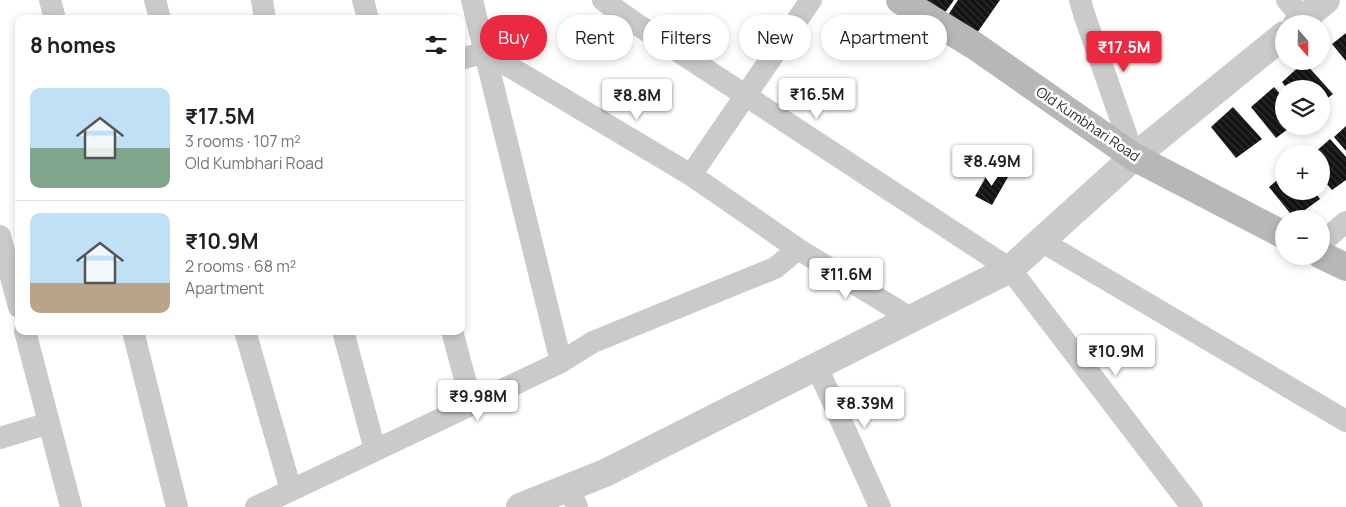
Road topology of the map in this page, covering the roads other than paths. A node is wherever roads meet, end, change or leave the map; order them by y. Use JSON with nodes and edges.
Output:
{"nodes":[{"id":1,"x":50,"y":0,"type":"edge"},
{"id":2,"x":155,"y":0,"type":"edge"},
{"id":3,"x":262,"y":0,"type":"edge"},
{"id":4,"x":363,"y":0,"type":"edge"},
{"id":5,"x":472,"y":0,"type":"edge"},
{"id":6,"x":603,"y":0,"type":"edge"},
{"id":7,"x":811,"y":0,"type":"edge"},
{"id":8,"x":900,"y":0,"type":"edge"},
{"id":9,"x":1080,"y":0,"type":"edge"},
{"id":10,"x":1326,"y":0,"type":"edge"},
{"id":11,"x":54,"y":15,"type":"edge"},
{"id":12,"x":159,"y":15,"type":"edge"},
{"id":13,"x":265,"y":15,"type":"edge"},
{"id":14,"x":367,"y":15,"type":"edge"},
{"id":15,"x":1300,"y":15,"type":"edge"},
{"id":16,"x":480,"y":32,"type":"edge"},
{"id":17,"x":1275,"y":35,"type":"edge"},
{"id":18,"x":480,"y":53,"type":"edge"},
{"id":19,"x":465,"y":58,"type":"edge"},
{"id":20,"x":487,"y":60,"type":"edge"},
{"id":21,"x":498,"y":60,"type":"edge"},
{"id":22,"x":745,"y":95,"type":"junction"},
{"id":23,"x":1134,"y":157,"type":"junction"},
{"id":24,"x":691,"y":175,"type":"junction"},
{"id":25,"x":1346,"y":222,"type":"edge"},
{"id":26,"x":1275,"y":230,"type":"edge"},
{"id":27,"x":1330,"y":235,"type":"edge"},
{"id":28,"x":0,"y":236,"type":"edge"},
{"id":29,"x":1041,"y":241,"type":"junction"},
{"id":30,"x":798,"y":249,"type":"junction"},
{"id":31,"x":1330,"y":260,"type":"edge"},
{"id":32,"x":1346,"y":268,"type":"edge"},
{"id":33,"x":1010,"y":269,"type":"junction"},
{"id":34,"x":15,"y":292,"type":"edge"},
{"id":35,"x":912,"y":318,"type":"junction"},
{"id":36,"x":26,"y":335,"type":"edge"},
{"id":37,"x":134,"y":335,"type":"edge"},
{"id":38,"x":246,"y":335,"type":"edge"},
{"id":39,"x":344,"y":335,"type":"edge"},
{"id":40,"x":453,"y":335,"type":"edge"},
{"id":41,"x":561,"y":362,"type":"junction"},
{"id":42,"x":817,"y":367,"type":"junction"},
{"id":43,"x":472,"y":405,"type":"junction"},
{"id":44,"x":1346,"y":421,"type":"edge"},
{"id":45,"x":49,"y":422,"type":"junction"},
{"id":46,"x":0,"y":438,"type":"edge"},
{"id":47,"x":375,"y":450,"type":"junction"},
{"id":48,"x":291,"y":490,"type":"junction"},
{"id":49,"x":573,"y":497,"type":"edge"},
{"id":50,"x":71,"y":507,"type":"edge"},
{"id":51,"x":176,"y":507,"type":"edge"},
{"id":52,"x":256,"y":507,"type":"edge"},
{"id":53,"x":520,"y":507,"type":"edge"},
{"id":54,"x":880,"y":507,"type":"edge"},
{"id":55,"x":1192,"y":507,"type":"edge"}],
"edges":[{"from":1,"to":11,"type":"street"},
{"from":2,"to":12,"type":"street"},
{"from":3,"to":13,"type":"street"},
{"from":4,"to":14,"type":"street"},
{"from":5,"to":16,"type":"street"},
{"from":6,"to":22,"type":"street"},
{"from":7,"to":22,"type":"street"},
{"from":8,"to":23,"type":"main road","name":"Old Kumbhari Road"},
{"from":9,"to":23,"type":"street"},
{"from":10,"to":15,"type":"street"},
{"from":17,"to":23,"type":"street"},
{"from":18,"to":19,"type":"street"},
{"from":20,"to":41,"type":"street"},
{"from":21,"to":24,"type":"street"},
{"from":22,"to":24,"type":"street"},
{"from":22,"to":33,"type":"street"},
{"from":23,"to":26,"type":"main road","name":"Old Kumbhari Road"},
{"from":23,"to":29,"type":"street"},
{"from":24,"to":30,"type":"street"},
{"from":25,"to":27,"type":"street"},
{"from":28,"to":34,"type":"street"},
{"from":29,"to":33,"type":"street"},
{"from":29,"to":44,"type":"street"},
{"from":30,"to":35,"type":"street"},
{"from":30,"to":41,"type":"street"},
{"from":31,"to":32,"type":"main road"},
{"from":33,"to":35,"type":"street"},
{"from":33,"to":55,"type":"street"},
{"from":35,"to":42,"type":"street"},
{"from":36,"to":45,"type":"street"},
{"from":37,"to":51,"type":"street"},
{"from":38,"to":48,"type":"street"},
{"from":39,"to":47,"type":"street"},
{"from":40,"to":43,"type":"street"},
{"from":41,"to":43,"type":"street"},
{"from":42,"to":49,"type":"street"},
{"from":42,"to":54,"type":"street"},
{"from":43,"to":47,"type":"street"},
{"from":45,"to":46,"type":"street"},
{"from":45,"to":50,"type":"street"},
{"from":47,"to":48,"type":"street"},
{"from":48,"to":52,"type":"street"},
{"from":49,"to":53,"type":"street"}]}
